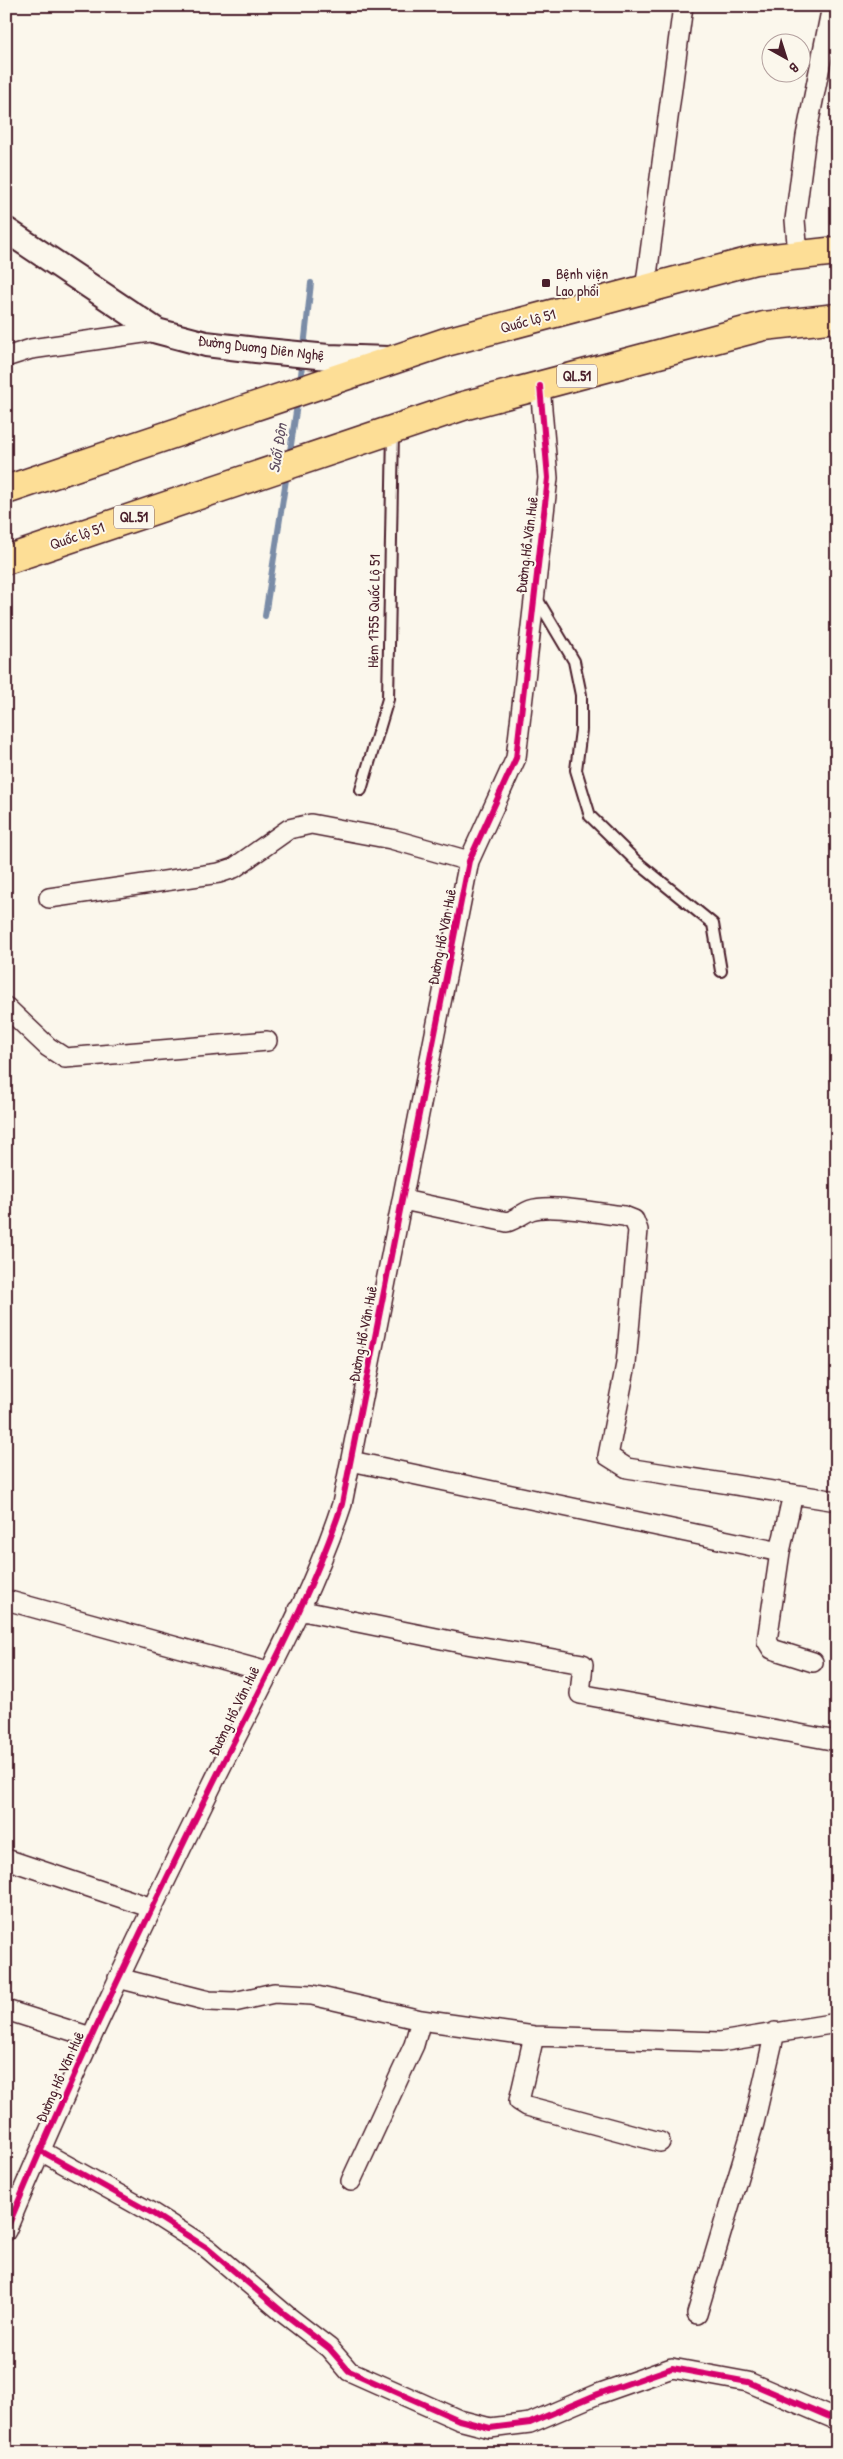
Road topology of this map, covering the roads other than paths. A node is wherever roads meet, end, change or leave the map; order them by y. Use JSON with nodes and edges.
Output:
{"nodes":[{"id":1,"x":683,"y":6,"type":"edge"},
{"id":2,"x":832,"y":6,"type":"edge"},
{"id":3,"x":6,"y":230,"type":"edge"},
{"id":4,"x":837,"y":251,"type":"edge"},
{"id":5,"x":798,"y":255,"type":"junction"},
{"id":6,"x":645,"y":290,"type":"junction"},
{"id":7,"x":837,"y":318,"type":"edge"},
{"id":8,"x":157,"y":331,"type":"junction"},
{"id":9,"x":6,"y":357,"type":"edge"},
{"id":10,"x":397,"y":359,"type":"junction"},
{"id":11,"x":540,"y":386,"type":"junction"},
{"id":12,"x":394,"y":430,"type":"junction"},
{"id":13,"x":6,"y":490,"type":"edge"},
{"id":14,"x":6,"y":560,"type":"edge"},
{"id":15,"x":533,"y":592,"type":"junction"},
{"id":16,"x":362,"y":790,"type":"dead end"},
{"id":17,"x":469,"y":861,"type":"junction"},
{"id":18,"x":49,"y":898,"type":"dead end"},
{"id":19,"x":721,"y":971,"type":"dead end"},
{"id":20,"x":6,"y":1007,"type":"edge"},
{"id":21,"x":267,"y":1041,"type":"dead end"},
{"id":22,"x":403,"y":1200,"type":"junction"},
{"id":23,"x":351,"y":1461,"type":"junction"},
{"id":24,"x":792,"y":1494,"type":"junction"},
{"id":25,"x":837,"y":1501,"type":"edge"},
{"id":26,"x":780,"y":1552,"type":"junction"},
{"id":27,"x":6,"y":1600,"type":"edge"},
{"id":28,"x":298,"y":1610,"type":"junction"},
{"id":29,"x":813,"y":1662,"type":"dead end"},
{"id":30,"x":268,"y":1672,"type":"junction"},
{"id":31,"x":837,"y":1741,"type":"edge"},
{"id":32,"x":6,"y":1859,"type":"edge"},
{"id":33,"x":152,"y":1908,"type":"junction"},
{"id":34,"x":118,"y":1978,"type":"junction"},
{"id":35,"x":6,"y":2010,"type":"edge"},
{"id":36,"x":420,"y":2020,"type":"junction"},
{"id":37,"x":837,"y":2023,"type":"edge"},
{"id":38,"x":775,"y":2032,"type":"junction"},
{"id":39,"x":534,"y":2036,"type":"junction"},
{"id":40,"x":91,"y":2037,"type":"junction"},
{"id":41,"x":660,"y":2142,"type":"dead end"},
{"id":42,"x":41,"y":2151,"type":"junction"},
{"id":43,"x":351,"y":2181,"type":"dead end"},
{"id":44,"x":6,"y":2231,"type":"edge"},
{"id":45,"x":697,"y":2314,"type":"dead end"},
{"id":46,"x":837,"y":2420,"type":"edge"}],
"edges":[{"from":1,"to":6,"type":"street"},
{"from":2,"to":5,"type":"street"},
{"from":3,"to":8,"type":"street","name":"Đường Duơng Diên Nghệ"},
{"from":4,"to":5,"type":"highway","name":"Quốc lộ 51"},
{"from":5,"to":6,"type":"highway","name":"Quốc lộ 51"},
{"from":6,"to":10,"type":"highway","name":"Quốc lộ 51"},
{"from":7,"to":11,"type":"highway","number":"QL.51"},
{"from":8,"to":9,"type":"street"},
{"from":8,"to":10,"type":"street","name":"Đường Duơng Diên Nghệ"},
{"from":10,"to":13,"type":"highway","name":"Quốc lộ 51"},
{"from":11,"to":12,"type":"highway","number":"QL.51"},
{"from":11,"to":15,"type":"street","name":"Đường Hồ Văn Huê"},
{"from":12,"to":14,"type":"highway","name":"Quốc lộ 51","number":"QL.51"},
{"from":12,"to":16,"type":"lane","name":"Hẻm 1755 Quốc Lộ 51"},
{"from":15,"to":17,"type":"street","name":"Đường Hồ Văn Huê"},
{"from":15,"to":19,"type":"lane"},
{"from":17,"to":18,"type":"street"},
{"from":17,"to":22,"type":"street","name":"Đường Hồ Văn Huê"},
{"from":20,"to":21,"type":"street"},
{"from":22,"to":23,"type":"street","name":"Đường Hồ Văn Huê"},
{"from":22,"to":24,"type":"street"},
{"from":23,"to":26,"type":"street"},
{"from":23,"to":28,"type":"street","name":"Đường Hồ Văn Huê"},
{"from":24,"to":25,"type":"street"},
{"from":24,"to":26,"type":"street"},
{"from":26,"to":29,"type":"street"},
{"from":27,"to":30,"type":"street"},
{"from":28,"to":30,"type":"street","name":"Đường Hồ Văn Huê"},
{"from":28,"to":31,"type":"street"},
{"from":30,"to":33,"type":"street","name":"Đường Hồ Văn Huê"},
{"from":32,"to":33,"type":"street"},
{"from":33,"to":34,"type":"street","name":"Đường Hồ Văn Huê"},
{"from":34,"to":36,"type":"street"},
{"from":34,"to":40,"type":"street","name":"Đường Hồ Văn Huê"},
{"from":35,"to":40,"type":"street"},
{"from":36,"to":39,"type":"street"},
{"from":36,"to":43,"type":"street"},
{"from":37,"to":38,"type":"street"},
{"from":38,"to":39,"type":"street"},
{"from":38,"to":45,"type":"street"},
{"from":39,"to":41,"type":"street"},
{"from":40,"to":42,"type":"street","name":"Đường Hồ Văn Huê"},
{"from":42,"to":44,"type":"street","name":"Đường Hồ Văn Huê"},
{"from":42,"to":46,"type":"street"}]}
